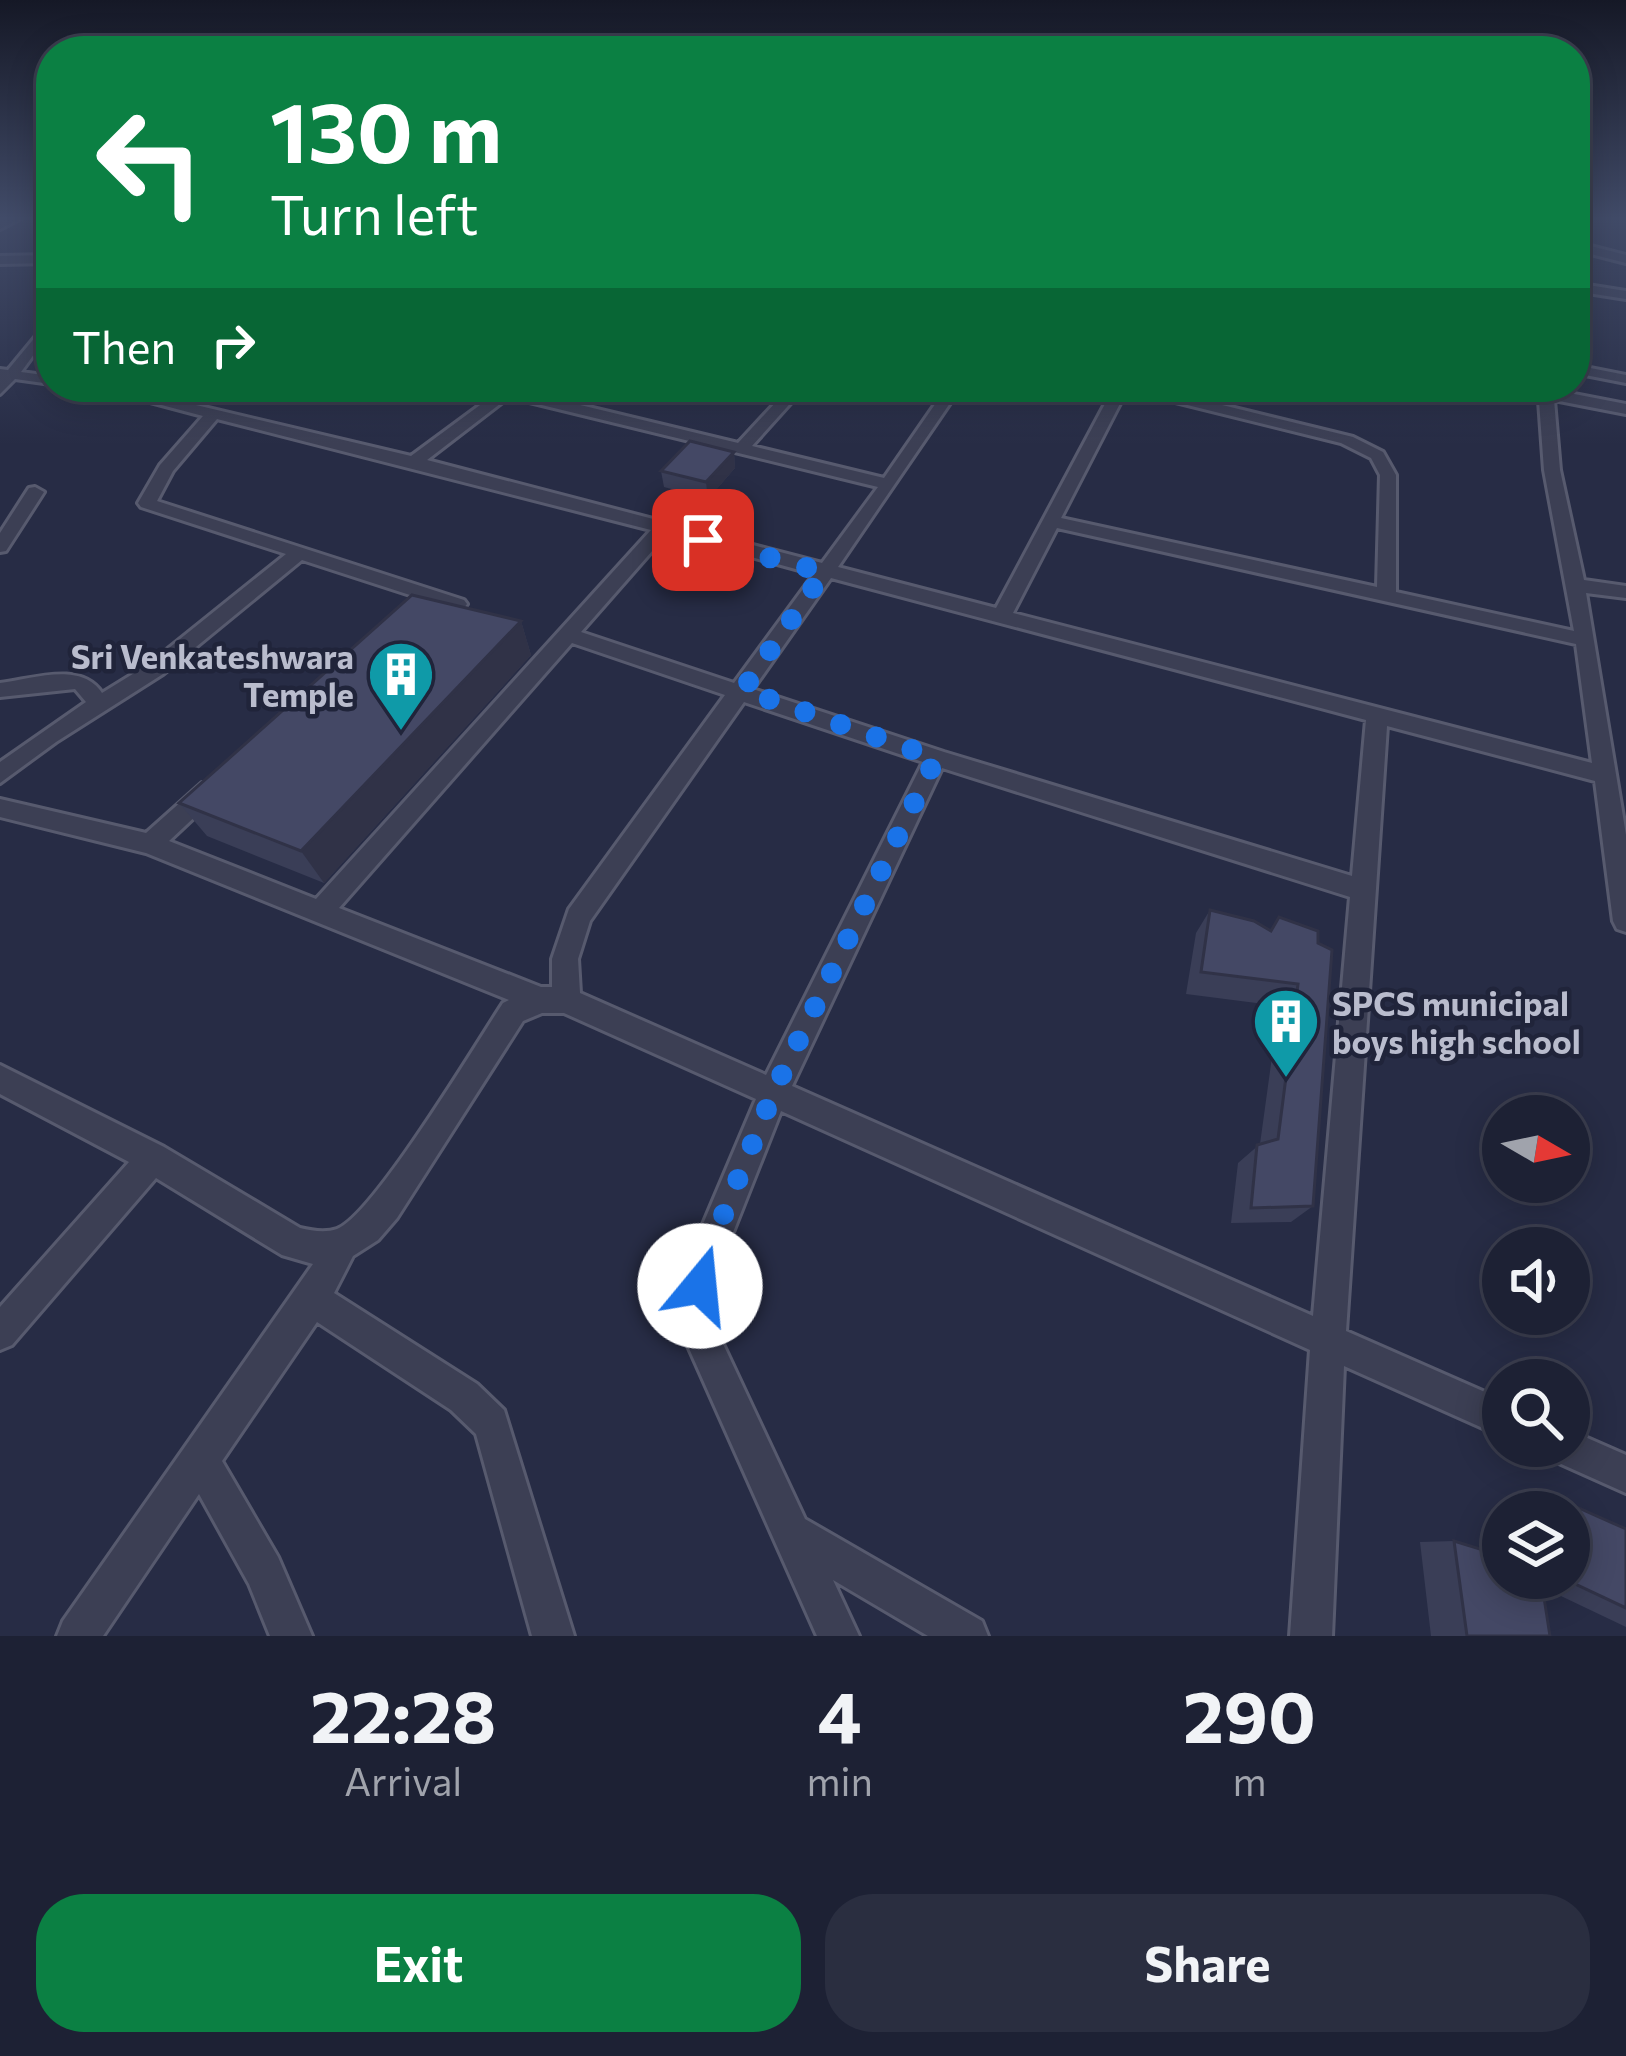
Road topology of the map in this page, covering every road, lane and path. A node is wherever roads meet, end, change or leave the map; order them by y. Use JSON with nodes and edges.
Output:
{"nodes":[{"id":1,"x":36,"y":339,"type":"edge"},
{"id":2,"x":1590,"y":372,"type":"edge"},
{"id":3,"x":5,"y":374,"type":"edge"},
{"id":4,"x":36,"y":378,"type":"edge"},
{"id":5,"x":1626,"y":379,"type":"edge"},
{"id":6,"x":0,"y":390,"type":"edge"},
{"id":7,"x":1590,"y":401,"type":"edge"},
{"id":8,"x":189,"y":402,"type":"edge"},
{"id":9,"x":494,"y":402,"type":"edge"},
{"id":10,"x":561,"y":402,"type":"edge"},
{"id":11,"x":784,"y":402,"type":"edge"},
{"id":12,"x":944,"y":402,"type":"edge"},
{"id":13,"x":1113,"y":402,"type":"edge"},
{"id":14,"x":1192,"y":402,"type":"edge"},
{"id":15,"x":1546,"y":402,"type":"edge"},
{"id":16,"x":1626,"y":409,"type":"edge"},
{"id":17,"x":214,"y":413,"type":"junction"},
{"id":18,"x":741,"y":449,"type":"junction"},
{"id":19,"x":414,"y":462,"type":"junction"},
{"id":20,"x":888,"y":484,"type":"junction"},
{"id":21,"x":34,"y":492,"type":"dead end"},
{"id":22,"x":1050,"y":521,"type":"junction"},
{"id":23,"x":662,"y":529,"type":"junction"},
{"id":24,"x":0,"y":547,"type":"edge"},
{"id":25,"x":298,"y":554,"type":"junction"},
{"id":26,"x":824,"y":572,"type":"junction"},
{"id":27,"x":1574,"y":585,"type":"junction"},
{"id":28,"x":1626,"y":592,"type":"edge"},
{"id":29,"x":1386,"y":595,"type":"junction"},
{"id":30,"x":457,"y":604,"type":"edge"},
{"id":31,"x":1000,"y":619,"type":"junction"},
{"id":32,"x":565,"y":634,"type":"junction"},
{"id":33,"x":1586,"y":640,"type":"junction"},
{"id":34,"x":0,"y":690,"type":"edge"},
{"id":35,"x":743,"y":690,"type":"junction"},
{"id":36,"x":99,"y":705,"type":"junction"},
{"id":37,"x":1377,"y":716,"type":"junction"},
{"id":38,"x":1598,"y":721,"type":"junction"},
{"id":39,"x":1626,"y":725,"type":"edge"},
{"id":40,"x":936,"y":758,"type":"junction"},
{"id":41,"x":236,"y":766,"type":"edge"},
{"id":42,"x":0,"y":774,"type":"edge"},
{"id":43,"x":1607,"y":776,"type":"junction"},
{"id":44,"x":0,"y":808,"type":"edge"},
{"id":45,"x":150,"y":844,"type":"junction"},
{"id":46,"x":1362,"y":890,"type":"junction"},
{"id":47,"x":321,"y":911,"type":"junction"},
{"id":48,"x":1625,"y":913,"type":"edge"},
{"id":49,"x":553,"y":1000,"type":"junction"},
{"id":50,"x":0,"y":1079,"type":"edge"},
{"id":51,"x":774,"y":1091,"type":"junction"},
{"id":52,"x":153,"y":1158,"type":"junction"},
{"id":53,"x":340,"y":1247,"type":"junction"},
{"id":54,"x":312,"y":1299,"type":"junction"},
{"id":55,"x":0,"y":1334,"type":"edge"},
{"id":56,"x":1328,"y":1340,"type":"junction"},
{"id":57,"x":1482,"y":1410,"type":"edge"},
{"id":58,"x":199,"y":1457,"type":"junction"},
{"id":59,"x":1590,"y":1458,"type":"edge"},
{"id":60,"x":1626,"y":1474,"type":"edge"},
{"id":61,"x":790,"y":1532,"type":"junction"},
{"id":62,"x":78,"y":1636,"type":"edge"},
{"id":63,"x":291,"y":1636,"type":"edge"},
{"id":64,"x":553,"y":1636,"type":"edge"},
{"id":65,"x":838,"y":1636,"type":"edge"},
{"id":66,"x":967,"y":1636,"type":"edge"},
{"id":67,"x":1311,"y":1636,"type":"edge"}],
"edges":[{"from":1,"to":3,"type":"street"},
{"from":2,"to":5,"type":"street"},
{"from":3,"to":4,"type":"street"},
{"from":3,"to":6,"type":"street"},
{"from":7,"to":16,"type":"street"},
{"from":8,"to":17,"type":"street"},
{"from":9,"to":19,"type":"street"},
{"from":10,"to":18,"type":"street"},
{"from":11,"to":18,"type":"street"},
{"from":12,"to":20,"type":"street"},
{"from":13,"to":22,"type":"street"},
{"from":14,"to":29,"type":"street"},
{"from":15,"to":27,"type":"street"},
{"from":17,"to":19,"type":"street"},
{"from":17,"to":25,"type":"street"},
{"from":18,"to":20,"type":"street"},
{"from":19,"to":23,"type":"street"},
{"from":20,"to":26,"type":"street"},
{"from":21,"to":24,"type":"street"},
{"from":22,"to":29,"type":"street"},
{"from":22,"to":31,"type":"street"},
{"from":23,"to":26,"type":"street"},
{"from":23,"to":32,"type":"street"},
{"from":25,"to":30,"type":"street"},
{"from":25,"to":36,"type":"street"},
{"from":26,"to":31,"type":"street"},
{"from":26,"to":35,"type":"street"},
{"from":27,"to":28,"type":"street"},
{"from":27,"to":33,"type":"street"},
{"from":29,"to":33,"type":"street"},
{"from":31,"to":37,"type":"street"},
{"from":32,"to":35,"type":"street"},
{"from":32,"to":47,"type":"street"},
{"from":33,"to":38,"type":"street"},
{"from":34,"to":36,"type":"street"},
{"from":35,"to":40,"type":"street"},
{"from":35,"to":49,"type":"street"},
{"from":36,"to":42,"type":"street"},
{"from":37,"to":43,"type":"street"},
{"from":37,"to":46,"type":"street"},
{"from":38,"to":39,"type":"street"},
{"from":38,"to":43,"type":"street"},
{"from":40,"to":46,"type":"street"},
{"from":40,"to":51,"type":"street"},
{"from":41,"to":45,"type":"street"},
{"from":43,"to":48,"type":"street"},
{"from":44,"to":45,"type":"street"},
{"from":45,"to":47,"type":"street"},
{"from":46,"to":56,"type":"street"},
{"from":47,"to":49,"type":"street"},
{"from":49,"to":51,"type":"street"},
{"from":49,"to":53,"type":"street"},
{"from":50,"to":52,"type":"street"},
{"from":51,"to":56,"type":"street"},
{"from":51,"to":61,"type":"street"},
{"from":52,"to":53,"type":"street"},
{"from":52,"to":55,"type":"street"},
{"from":53,"to":54,"type":"street"},
{"from":54,"to":58,"type":"street"},
{"from":54,"to":64,"type":"street"},
{"from":56,"to":57,"type":"street"},
{"from":56,"to":67,"type":"street"},
{"from":58,"to":62,"type":"street"},
{"from":58,"to":63,"type":"street"},
{"from":59,"to":60,"type":"street"},
{"from":61,"to":65,"type":"street"},
{"from":61,"to":66,"type":"street"}]}
